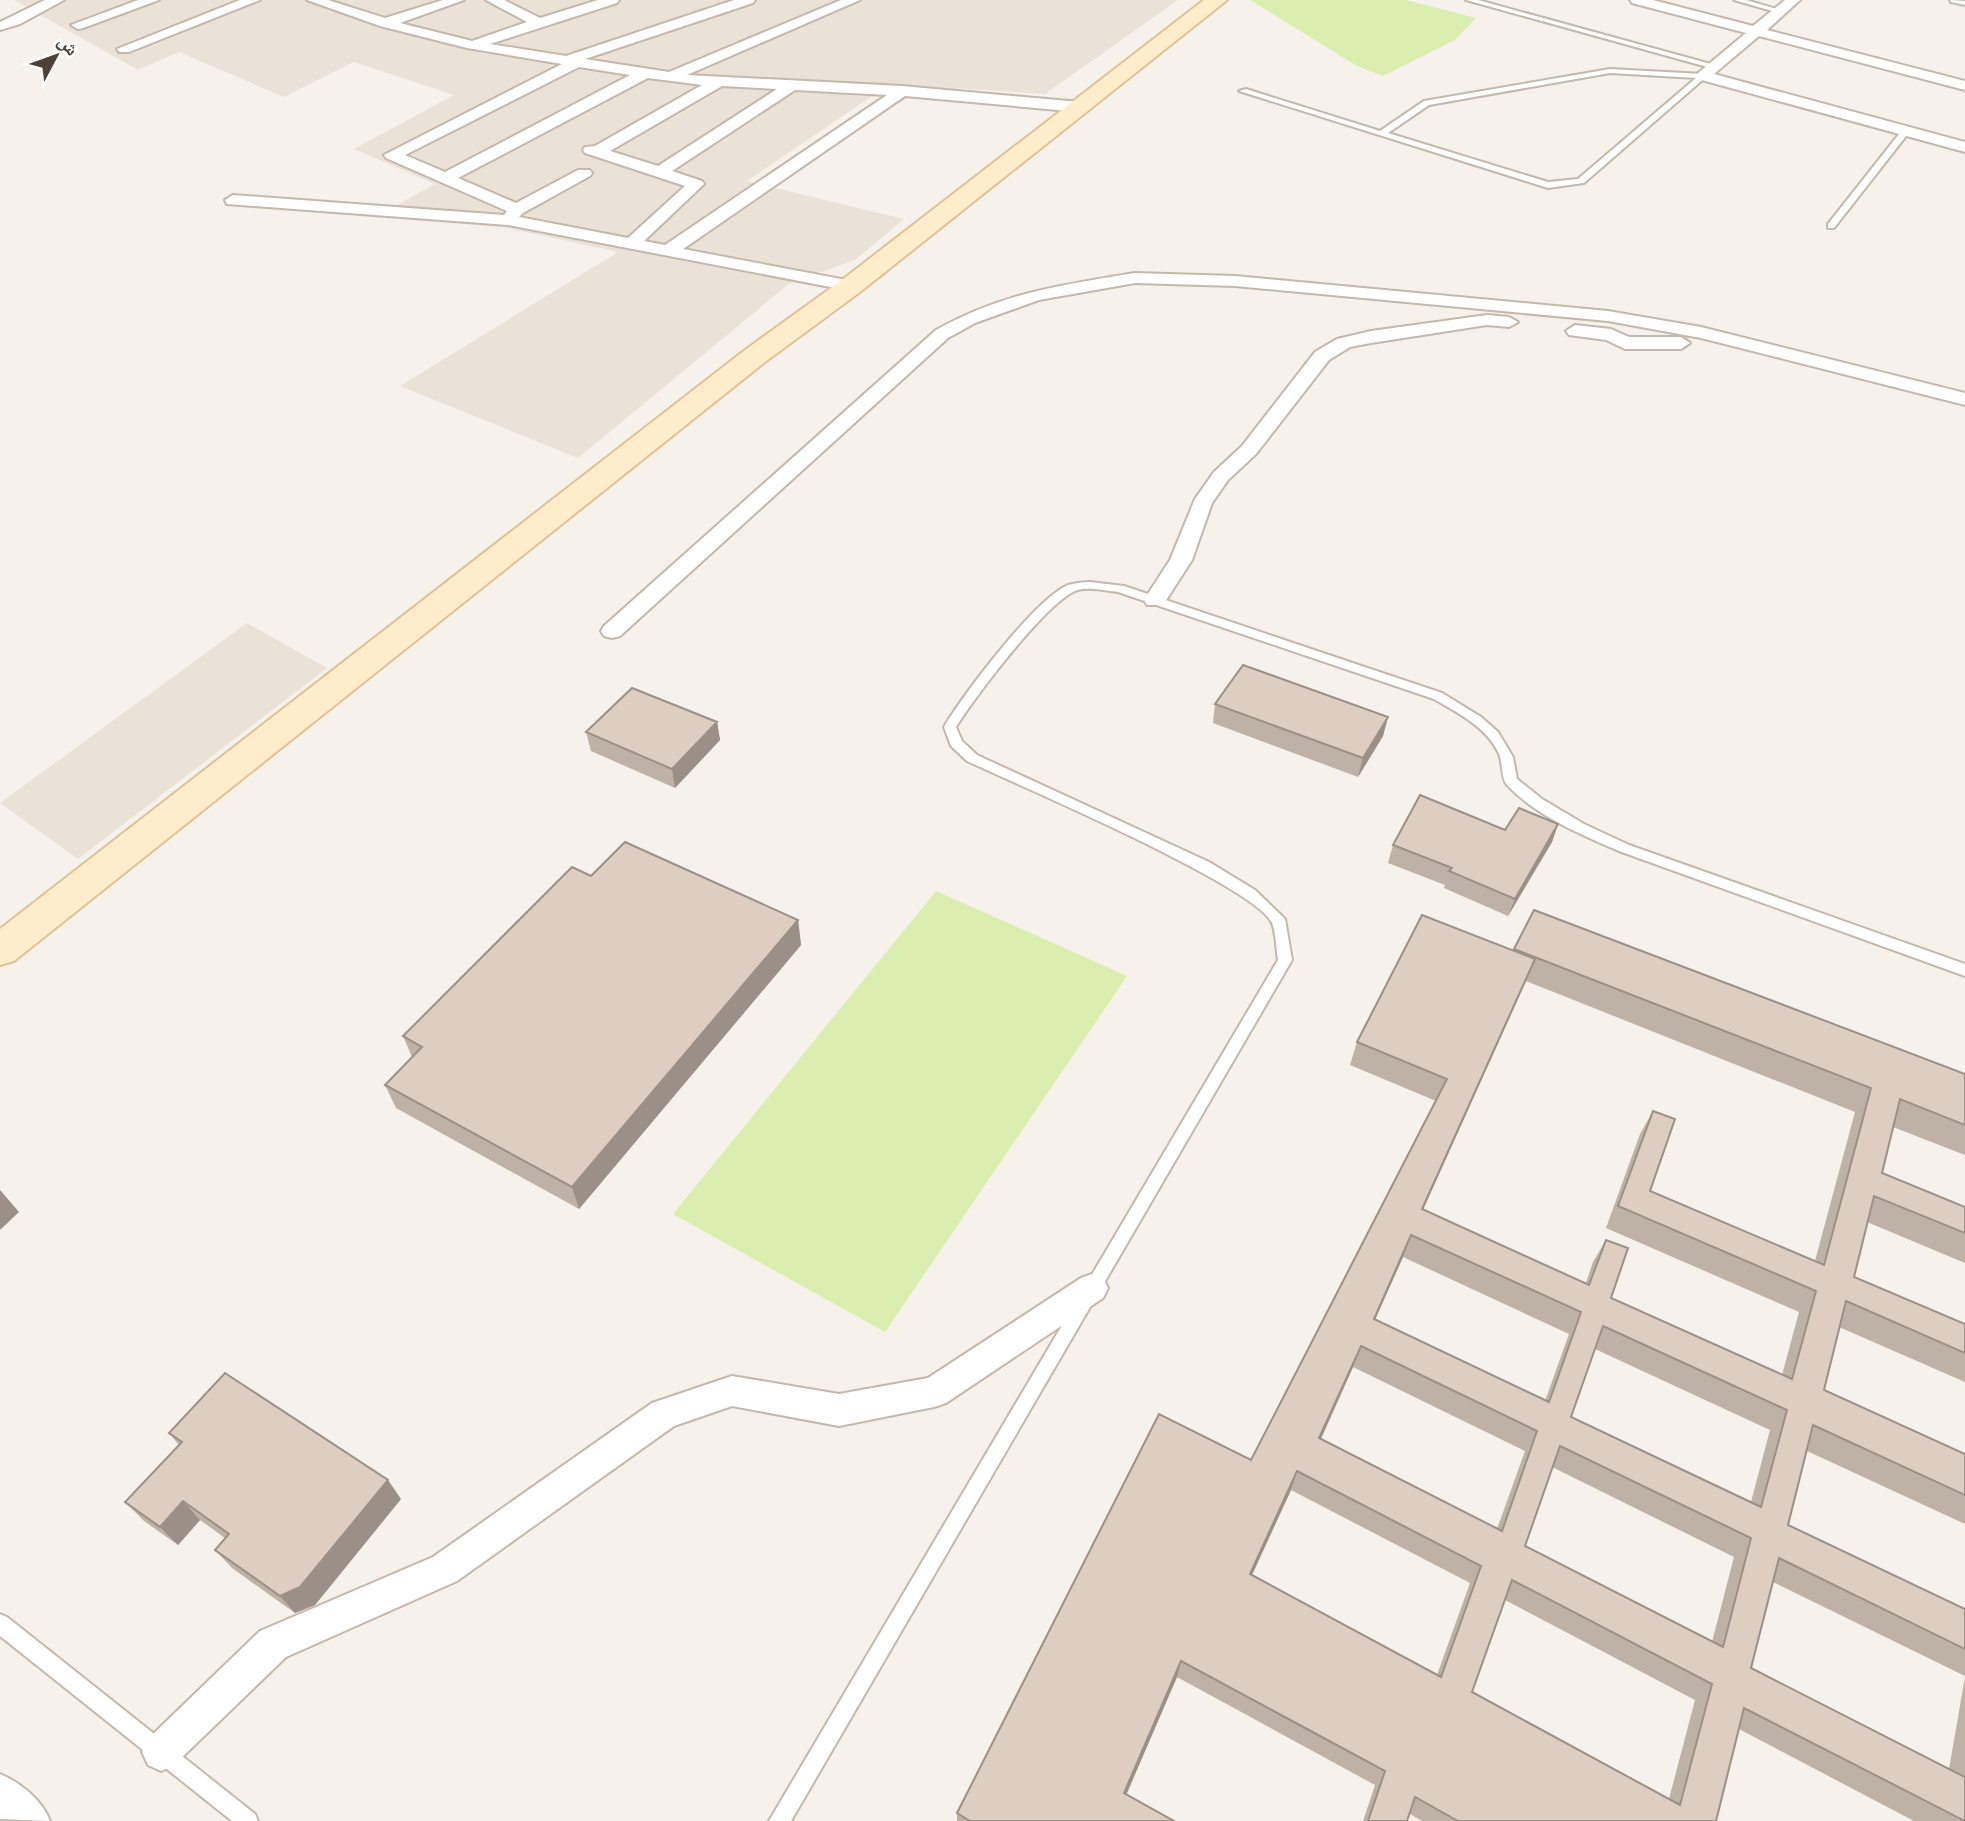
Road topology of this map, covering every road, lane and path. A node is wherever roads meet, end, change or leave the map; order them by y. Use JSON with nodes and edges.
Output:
{"nodes":[{"id":1,"x":57,"y":0,"type":"edge"},
{"id":2,"x":152,"y":0,"type":"edge"},
{"id":3,"x":253,"y":0,"type":"edge"},
{"id":4,"x":314,"y":0,"type":"edge"},
{"id":5,"x":355,"y":0,"type":"edge"},
{"id":6,"x":457,"y":0,"type":"edge"},
{"id":7,"x":493,"y":0,"type":"edge"},
{"id":8,"x":748,"y":0,"type":"edge"},
{"id":9,"x":819,"y":0,"type":"edge"},
{"id":10,"x":853,"y":0,"type":"edge"},
{"id":11,"x":1198,"y":0,"type":"edge"},
{"id":12,"x":1217,"y":0,"type":"edge"},
{"id":13,"x":1470,"y":0,"type":"edge"},
{"id":14,"x":1637,"y":0,"type":"edge"},
{"id":15,"x":1738,"y":0,"type":"edge"},
{"id":16,"x":1793,"y":0,"type":"edge"},
{"id":17,"x":1954,"y":0,"type":"edge"},
{"id":18,"x":607,"y":1,"type":"edge"},
{"id":19,"x":1965,"y":3,"type":"edge"},
{"id":20,"x":334,"y":7,"type":"junction"},
{"id":21,"x":836,"y":7,"type":"junction"},
{"id":22,"x":1779,"y":11,"type":"junction"},
{"id":23,"x":385,"y":23,"type":"junction"},
{"id":24,"x":540,"y":23,"type":"junction"},
{"id":25,"x":78,"y":25,"type":"dead end"},
{"id":26,"x":0,"y":26,"type":"edge"},
{"id":27,"x":1755,"y":32,"type":"junction"},
{"id":28,"x":472,"y":45,"type":"junction"},
{"id":29,"x":124,"y":49,"type":"dead end"},
{"id":30,"x":572,"y":61,"type":"junction"},
{"id":31,"x":1708,"y":71,"type":"junction"},
{"id":32,"x":645,"y":73,"type":"junction"},
{"id":33,"x":671,"y":77,"type":"junction"},
{"id":34,"x":718,"y":82,"type":"junction"},
{"id":35,"x":1965,"y":86,"type":"edge"},
{"id":36,"x":790,"y":87,"type":"junction"},
{"id":37,"x":902,"y":91,"type":"junction"},
{"id":38,"x":1243,"y":91,"type":"dead end"},
{"id":39,"x":1070,"y":107,"type":"junction"},
{"id":40,"x":1906,"y":131,"type":"junction"},
{"id":41,"x":1381,"y":134,"type":"junction"},
{"id":42,"x":1965,"y":147,"type":"edge"},
{"id":43,"x":660,"y":172,"type":"junction"},
{"id":44,"x":584,"y":173,"type":"dead end"},
{"id":45,"x":450,"y":180,"type":"junction"},
{"id":46,"x":233,"y":200,"type":"dead end"},
{"id":47,"x":399,"y":210,"type":"junction"},
{"id":48,"x":512,"y":214,"type":"junction"},
{"id":49,"x":1831,"y":226,"type":"dead end"},
{"id":50,"x":631,"y":244,"type":"junction"},
{"id":51,"x":671,"y":249,"type":"junction"},
{"id":52,"x":841,"y":283,"type":"junction"},
{"id":53,"x":1965,"y":400,"type":"edge"},
{"id":54,"x":1965,"y":411,"type":"edge"},
{"id":55,"x":1155,"y":600,"type":"junction"},
{"id":56,"x":612,"y":631,"type":"dead end"},
{"id":57,"x":0,"y":950,"type":"edge"},
{"id":58,"x":1965,"y":970,"type":"edge"},
{"id":59,"x":1092,"y":1288,"type":"junction"},
{"id":60,"x":0,"y":1624,"type":"edge"},
{"id":61,"x":161,"y":1752,"type":"junction"},
{"id":62,"x":0,"y":1793,"type":"edge"},
{"id":63,"x":31,"y":1821,"type":"edge"},
{"id":64,"x":248,"y":1821,"type":"edge"},
{"id":65,"x":779,"y":1821,"type":"edge"}],
"edges":[{"from":1,"to":26,"type":"street"},
{"from":2,"to":25,"type":"street"},
{"from":3,"to":29,"type":"street"},
{"from":4,"to":20,"type":"street"},
{"from":5,"to":20,"type":"street"},
{"from":6,"to":23,"type":"street"},
{"from":7,"to":24,"type":"street"},
{"from":8,"to":30,"type":"street"},
{"from":9,"to":21,"type":"street"},
{"from":10,"to":21,"type":"street"},
{"from":11,"to":39,"type":"street"},
{"from":12,"to":39,"type":"street"},
{"from":13,"to":31,"type":"lane"},
{"from":14,"to":27,"type":"street"},
{"from":15,"to":22,"type":"lane"},
{"from":16,"to":22,"type":"street"},
{"from":17,"to":19,"type":"lane"},
{"from":18,"to":24,"type":"street"},
{"from":20,"to":23,"type":"street"},
{"from":21,"to":33,"type":"street"},
{"from":22,"to":27,"type":"street"},
{"from":23,"to":28,"type":"street"},
{"from":24,"to":28,"type":"street"},
{"from":27,"to":31,"type":"street"},
{"from":27,"to":35,"type":"street"},
{"from":28,"to":30,"type":"street"},
{"from":30,"to":32,"type":"street"},
{"from":30,"to":45,"type":"street"},
{"from":31,"to":40,"type":"street"},
{"from":31,"to":41,"type":"lane"},
{"from":31,"to":41,"type":"lane"},
{"from":32,"to":33,"type":"street"},
{"from":32,"to":45,"type":"street"},
{"from":33,"to":34,"type":"street"},
{"from":34,"to":36,"type":"street"},
{"from":34,"to":43,"type":"street"},
{"from":36,"to":37,"type":"street"},
{"from":36,"to":43,"type":"street"},
{"from":37,"to":39,"type":"street"},
{"from":37,"to":51,"type":"street"},
{"from":38,"to":41,"type":"lane"},
{"from":39,"to":52,"type":"street"},
{"from":40,"to":42,"type":"street"},
{"from":40,"to":49,"type":"lane"},
{"from":43,"to":50,"type":"street"},
{"from":44,"to":48,"type":"street"},
{"from":45,"to":47,"type":"street"},
{"from":45,"to":48,"type":"street"},
{"from":46,"to":47,"type":"street"},
{"from":47,"to":48,"type":"street"},
{"from":48,"to":50,"type":"street"},
{"from":50,"to":51,"type":"street"},
{"from":51,"to":52,"type":"street"},
{"from":52,"to":57,"type":"street"},
{"from":53,"to":56,"type":"street"},
{"from":54,"to":55,"type":"street"},
{"from":55,"to":58,"type":"lane"},
{"from":55,"to":59,"type":"lane"},
{"from":59,"to":61,"type":"street"},
{"from":59,"to":65,"type":"lane"},
{"from":60,"to":61,"type":"lane"},
{"from":61,"to":64,"type":"lane"},
{"from":62,"to":63,"type":"street"}]}
